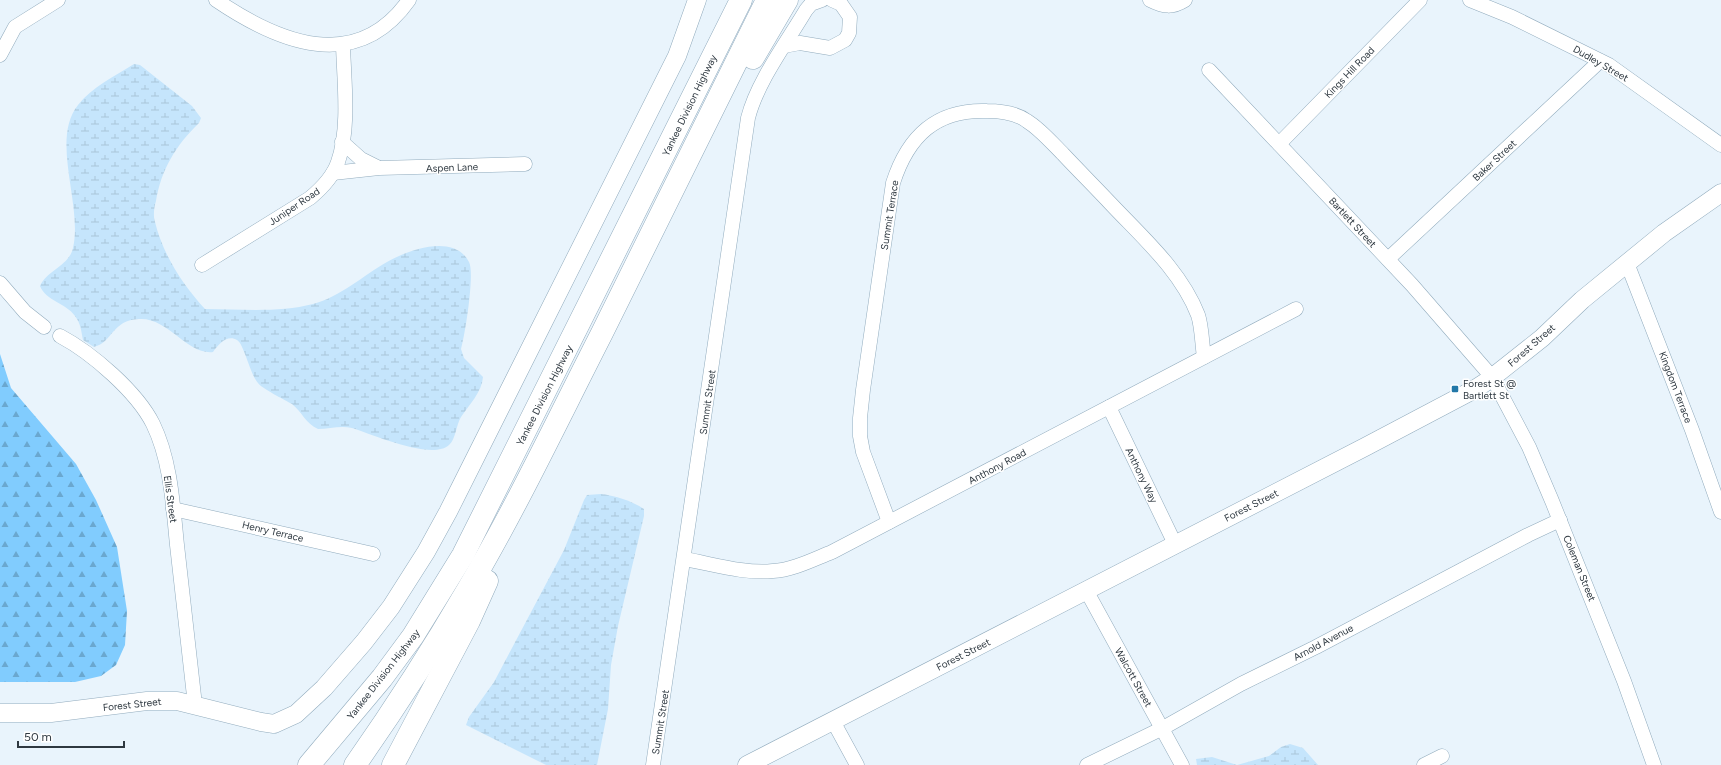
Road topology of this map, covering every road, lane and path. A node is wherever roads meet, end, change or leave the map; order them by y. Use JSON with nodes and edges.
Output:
{"nodes":[{"id":1,"x":58,"y":0,"type":"edge"},
{"id":2,"x":216,"y":0,"type":"edge"},
{"id":3,"x":408,"y":0,"type":"edge"},
{"id":4,"x":697,"y":0,"type":"edge"},
{"id":5,"x":741,"y":0,"type":"edge"},
{"id":6,"x":766,"y":0,"type":"edge"},
{"id":7,"x":787,"y":0,"type":"edge"},
{"id":8,"x":822,"y":0,"type":"edge"},
{"id":9,"x":832,"y":0,"type":"edge"},
{"id":10,"x":1150,"y":0,"type":"edge"},
{"id":11,"x":1185,"y":0,"type":"edge"},
{"id":12,"x":1420,"y":0,"type":"edge"},
{"id":13,"x":1470,"y":0,"type":"edge"},
{"id":14,"x":16,"y":27,"type":"junction"},
{"id":15,"x":0,"y":30,"type":"edge"},
{"id":16,"x":343,"y":45,"type":"junction"},
{"id":17,"x":784,"y":46,"type":"junction"},
{"id":18,"x":0,"y":55,"type":"edge"},
{"id":19,"x":1600,"y":61,"type":"junction"},
{"id":20,"x":1209,"y":70,"type":"dead end"},
{"id":21,"x":342,"y":142,"type":"junction"},
{"id":22,"x":1279,"y":144,"type":"junction"},
{"id":23,"x":1721,"y":145,"type":"edge"},
{"id":24,"x":525,"y":164,"type":"dead end"},
{"id":25,"x":378,"y":168,"type":"junction"},
{"id":26,"x":333,"y":173,"type":"junction"},
{"id":27,"x":1721,"y":193,"type":"edge"},
{"id":28,"x":658,"y":221,"type":"junction"},
{"id":29,"x":1388,"y":259,"type":"junction"},
{"id":30,"x":1626,"y":264,"type":"junction"},
{"id":31,"x":202,"y":265,"type":"dead end"},
{"id":32,"x":0,"y":283,"type":"edge"},
{"id":33,"x":1296,"y":309,"type":"dead end"},
{"id":34,"x":44,"y":327,"type":"dead end"},
{"id":35,"x":60,"y":336,"type":"dead end"},
{"id":36,"x":1204,"y":357,"type":"junction"},
{"id":37,"x":1492,"y":378,"type":"junction"},
{"id":38,"x":1109,"y":407,"type":"junction"},
{"id":39,"x":556,"y":424,"type":"junction"},
{"id":40,"x":173,"y":509,"type":"junction"},
{"id":41,"x":1721,"y":512,"type":"edge"},
{"id":42,"x":1560,"y":520,"type":"junction"},
{"id":43,"x":889,"y":522,"type":"junction"},
{"id":44,"x":1176,"y":544,"type":"junction"},
{"id":45,"x":373,"y":554,"type":"dead end"},
{"id":46,"x":684,"y":559,"type":"junction"},
{"id":47,"x":1086,"y":590,"type":"junction"},
{"id":48,"x":195,"y":704,"type":"junction"},
{"id":49,"x":0,"y":713,"type":"edge"},
{"id":50,"x":833,"y":720,"type":"junction"},
{"id":51,"x":1163,"y":728,"type":"junction"},
{"id":52,"x":1442,"y":756,"type":"dead end"},
{"id":53,"x":309,"y":765,"type":"edge"},
{"id":54,"x":355,"y":765,"type":"edge"},
{"id":55,"x":393,"y":765,"type":"edge"},
{"id":56,"x":653,"y":765,"type":"edge"},
{"id":57,"x":747,"y":765,"type":"edge"},
{"id":58,"x":857,"y":765,"type":"edge"},
{"id":59,"x":1087,"y":765,"type":"edge"},
{"id":60,"x":1182,"y":765,"type":"edge"},
{"id":61,"x":1424,"y":765,"type":"edge"},
{"id":62,"x":1654,"y":765,"type":"edge"}],
"edges":[{"from":1,"to":14,"type":"street"},
{"from":2,"to":16,"type":"street"},
{"from":3,"to":16,"type":"street"},
{"from":4,"to":48,"type":"street","name":"Forest Street"},
{"from":5,"to":53,"type":"highway","name":"Yankee Division Highway"},
{"from":6,"to":28,"type":"highway"},
{"from":7,"to":28,"type":"highway"},
{"from":8,"to":17,"type":"street","name":"Summit Street"},
{"from":9,"to":17,"type":"street"},
{"from":10,"to":11,"type":"street"},
{"from":12,"to":22,"type":"street","name":"Kings Hill Road"},
{"from":13,"to":19,"type":"street","name":"Dudley Street"},
{"from":14,"to":15,"type":"street"},
{"from":14,"to":18,"type":"street"},
{"from":16,"to":21,"type":"street","name":"Juniper Road"},
{"from":17,"to":46,"type":"street","name":"Summit Street"},
{"from":19,"to":23,"type":"street","name":"Dudley Street"},
{"from":19,"to":29,"type":"street","name":"Baker Street"},
{"from":20,"to":22,"type":"street","name":"Bartlett Street"},
{"from":21,"to":25,"type":"street","name":"Aspen Lane"},
{"from":21,"to":26,"type":"street","name":"Juniper Road"},
{"from":22,"to":29,"type":"street","name":"Bartlett Street"},
{"from":24,"to":25,"type":"street","name":"Aspen Lane"},
{"from":25,"to":26,"type":"street","name":"Aspen Lane"},
{"from":26,"to":31,"type":"street","name":"Juniper Road"},
{"from":27,"to":30,"type":"street","name":"Forest Street"},
{"from":28,"to":39,"type":"highway"},
{"from":29,"to":37,"type":"street","name":"Bartlett Street"},
{"from":30,"to":37,"type":"street","name":"Forest Street"},
{"from":30,"to":41,"type":"street","name":"Kingdom Terrace"},
{"from":32,"to":34,"type":"street"},
{"from":33,"to":36,"type":"street","name":"Anthony Road"},
{"from":35,"to":40,"type":"street","name":"Ellis Street"},
{"from":36,"to":38,"type":"street","name":"Anthony Road"},
{"from":36,"to":43,"type":"street","name":"Summit Terrace"},
{"from":37,"to":42,"type":"street","name":"Coleman Street"},
{"from":37,"to":44,"type":"street","name":"Forest Street"},
{"from":38,"to":43,"type":"street","name":"Anthony Road"},
{"from":38,"to":44,"type":"street","name":"Anthony Way"},
{"from":39,"to":54,"type":"highway"},
{"from":39,"to":55,"type":"highway"},
{"from":40,"to":45,"type":"street","name":"Henry Terrace"},
{"from":40,"to":48,"type":"street","name":"Ellis Street"},
{"from":42,"to":51,"type":"street","name":"Arnold Avenue"},
{"from":42,"to":62,"type":"street","name":"Coleman Street"},
{"from":43,"to":46,"type":"street","name":"Anthony Road"},
{"from":44,"to":47,"type":"street","name":"Forest Street"},
{"from":46,"to":56,"type":"street","name":"Summit Street"},
{"from":47,"to":50,"type":"street","name":"Forest Street"},
{"from":47,"to":51,"type":"street","name":"Walcott Street"},
{"from":48,"to":49,"type":"street","name":"Forest Street"},
{"from":50,"to":57,"type":"street","name":"Forest Street"},
{"from":50,"to":58,"type":"street"},
{"from":51,"to":59,"type":"street","name":"Arnold Avenue"},
{"from":51,"to":60,"type":"street","name":"Walcott Street"},
{"from":52,"to":61,"type":"street"}]}
